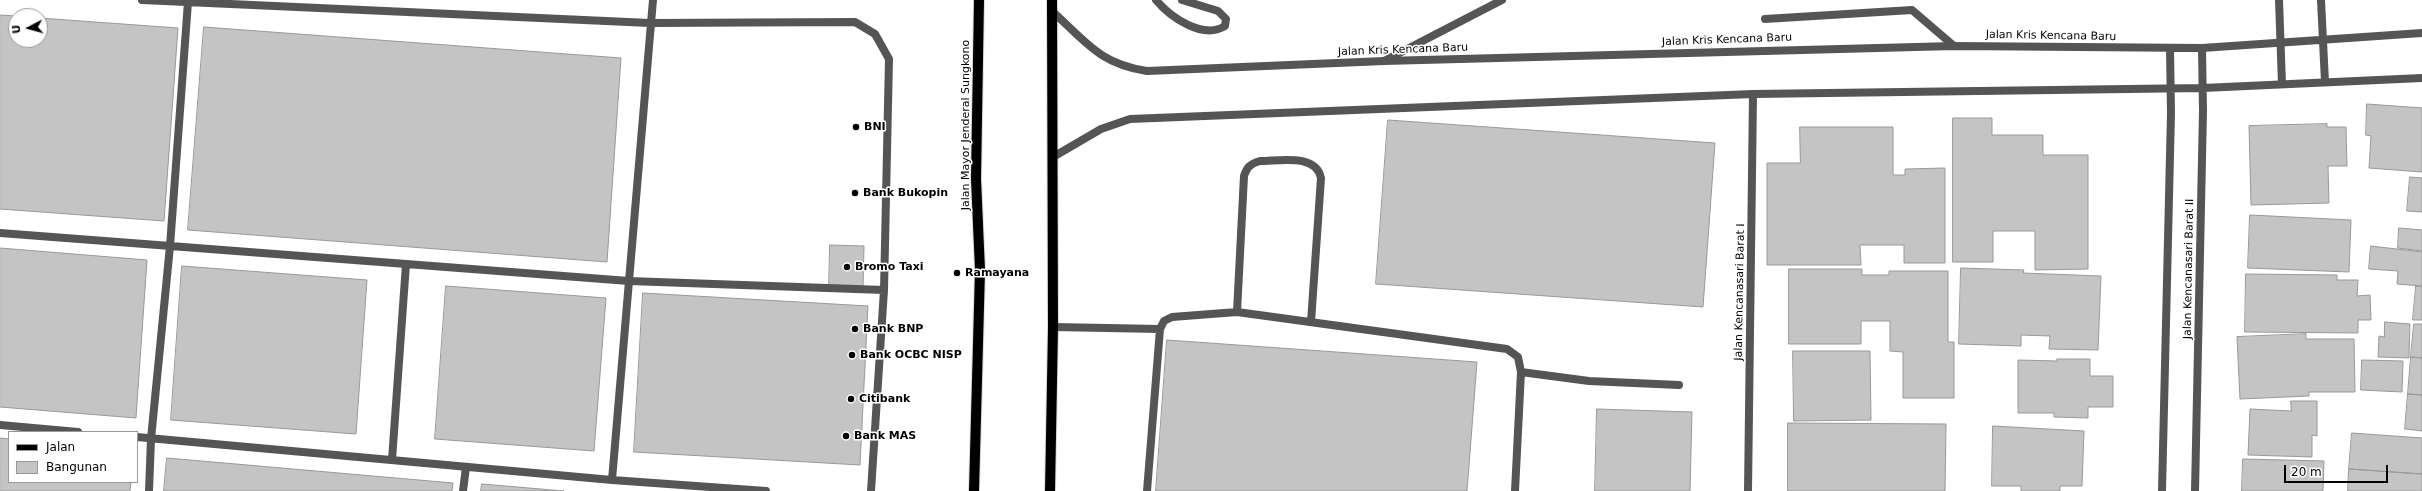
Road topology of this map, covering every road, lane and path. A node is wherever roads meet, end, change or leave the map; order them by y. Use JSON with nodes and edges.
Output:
{"nodes":[{"id":1,"x":142,"y":0,"type":"edge"},
{"id":2,"x":653,"y":0,"type":"edge"},
{"id":3,"x":979,"y":0,"type":"edge"},
{"id":4,"x":1052,"y":0,"type":"edge"},
{"id":5,"x":1156,"y":0,"type":"edge"},
{"id":6,"x":1182,"y":0,"type":"edge"},
{"id":7,"x":1502,"y":0,"type":"edge"},
{"id":8,"x":2278,"y":0,"type":"edge"},
{"id":9,"x":2321,"y":0,"type":"edge"},
{"id":10,"x":188,"y":2,"type":"junction"},
{"id":11,"x":1053,"y":12,"type":"junction"},
{"id":12,"x":1765,"y":19,"type":"dead end"},
{"id":13,"x":650,"y":23,"type":"junction"},
{"id":14,"x":2422,"y":33,"type":"edge"},
{"id":15,"x":2323,"y":39,"type":"junction"},
{"id":16,"x":2281,"y":42,"type":"junction"},
{"id":17,"x":1954,"y":46,"type":"junction"},
{"id":18,"x":2170,"y":48,"type":"junction"},
{"id":19,"x":2202,"y":48,"type":"junction"},
{"id":20,"x":1384,"y":61,"type":"junction"},
{"id":21,"x":2422,"y":78,"type":"edge"},
{"id":22,"x":2325,"y":82,"type":"junction"},
{"id":23,"x":2282,"y":84,"type":"junction"},
{"id":24,"x":2203,"y":88,"type":"junction"},
{"id":25,"x":2170,"y":89,"type":"junction"},
{"id":26,"x":1753,"y":94,"type":"junction"},
{"id":27,"x":1053,"y":157,"type":"junction"},
{"id":28,"x":0,"y":233,"type":"edge"},
{"id":29,"x":170,"y":246,"type":"junction"},
{"id":30,"x":406,"y":264,"type":"junction"},
{"id":31,"x":629,"y":281,"type":"junction"},
{"id":32,"x":884,"y":290,"type":"junction"},
{"id":33,"x":1237,"y":312,"type":"junction"},
{"id":34,"x":1311,"y":322,"type":"junction"},
{"id":35,"x":1053,"y":327,"type":"junction"},
{"id":36,"x":1160,"y":328,"type":"junction"},
{"id":37,"x":1521,"y":372,"type":"junction"},
{"id":38,"x":1679,"y":385,"type":"dead end"},
{"id":39,"x":0,"y":425,"type":"edge"},
{"id":40,"x":67,"y":431,"type":"edge"},
{"id":41,"x":138,"y":437,"type":"edge"},
{"id":42,"x":151,"y":439,"type":"junction"},
{"id":43,"x":392,"y":460,"type":"junction"},
{"id":44,"x":466,"y":467,"type":"junction"},
{"id":45,"x":612,"y":480,"type":"junction"},
{"id":46,"x":149,"y":491,"type":"edge"},
{"id":47,"x":463,"y":491,"type":"edge"},
{"id":48,"x":766,"y":491,"type":"edge"},
{"id":49,"x":871,"y":491,"type":"edge"},
{"id":50,"x":974,"y":491,"type":"edge"},
{"id":51,"x":1050,"y":491,"type":"edge"},
{"id":52,"x":1147,"y":491,"type":"edge"},
{"id":53,"x":1515,"y":491,"type":"edge"},
{"id":54,"x":1748,"y":491,"type":"edge"},
{"id":55,"x":2162,"y":491,"type":"edge"},
{"id":56,"x":2195,"y":491,"type":"edge"}],
"edges":[{"from":1,"to":10,"type":"street"},
{"from":2,"to":13,"type":"street"},
{"from":3,"to":50,"type":"main road","name":"Jalan Mayor Jenderal Sungkono"},
{"from":4,"to":11,"type":"main road"},
{"from":5,"to":6,"type":"street"},
{"from":7,"to":20,"type":"street"},
{"from":8,"to":16,"type":"street"},
{"from":9,"to":15,"type":"street"},
{"from":10,"to":13,"type":"street"},
{"from":10,"to":29,"type":"street"},
{"from":11,"to":20,"type":"street","name":"Jalan Kris Kencana Baru"},
{"from":11,"to":27,"type":"main road"},
{"from":12,"to":17,"type":"street"},
{"from":13,"to":31,"type":"street"},
{"from":13,"to":32,"type":"street"},
{"from":14,"to":15,"type":"street","name":"Jalan Kris Kencana Baru"},
{"from":15,"to":16,"type":"street","name":"Jalan Kris Kencana Baru"},
{"from":15,"to":22,"type":"street"},
{"from":16,"to":19,"type":"street","name":"Jalan Kris Kencana Baru"},
{"from":16,"to":23,"type":"street"},
{"from":17,"to":18,"type":"street","name":"Jalan Kris Kencana Baru"},
{"from":17,"to":20,"type":"street","name":"Jalan Kris Kencana Baru"},
{"from":18,"to":19,"type":"street","name":"Jalan Kris Kencana Baru"},
{"from":18,"to":25,"type":"street","name":"Jalan Kencanasari Barat II"},
{"from":19,"to":24,"type":"street","name":"Jalan Kencanasari Barat II"},
{"from":21,"to":22,"type":"street"},
{"from":22,"to":23,"type":"street"},
{"from":23,"to":24,"type":"street"},
{"from":24,"to":25,"type":"street"},
{"from":24,"to":56,"type":"street","name":"Jalan Kencanasari Barat II"},
{"from":25,"to":26,"type":"street"},
{"from":25,"to":55,"type":"street","name":"Jalan Kencanasari Barat II"},
{"from":26,"to":27,"type":"street"},
{"from":26,"to":54,"type":"street","name":"Jalan Kencanasari Barat I"},
{"from":27,"to":35,"type":"main road"},
{"from":28,"to":29,"type":"street"},
{"from":29,"to":30,"type":"street"},
{"from":29,"to":42,"type":"street"},
{"from":30,"to":31,"type":"street"},
{"from":30,"to":43,"type":"street"},
{"from":31,"to":32,"type":"street"},
{"from":31,"to":45,"type":"street"},
{"from":32,"to":49,"type":"street"},
{"from":33,"to":34,"type":"street"},
{"from":33,"to":34,"type":"street"},
{"from":33,"to":36,"type":"street"},
{"from":34,"to":37,"type":"street"},
{"from":35,"to":36,"type":"street"},
{"from":35,"to":51,"type":"main road"},
{"from":36,"to":52,"type":"street"},
{"from":37,"to":38,"type":"street"},
{"from":37,"to":53,"type":"street"},
{"from":39,"to":40,"type":"street"},
{"from":41,"to":42,"type":"street"},
{"from":42,"to":43,"type":"street"},
{"from":42,"to":46,"type":"street"},
{"from":43,"to":44,"type":"street"},
{"from":44,"to":45,"type":"street"},
{"from":44,"to":47,"type":"street"},
{"from":45,"to":48,"type":"street"}]}
